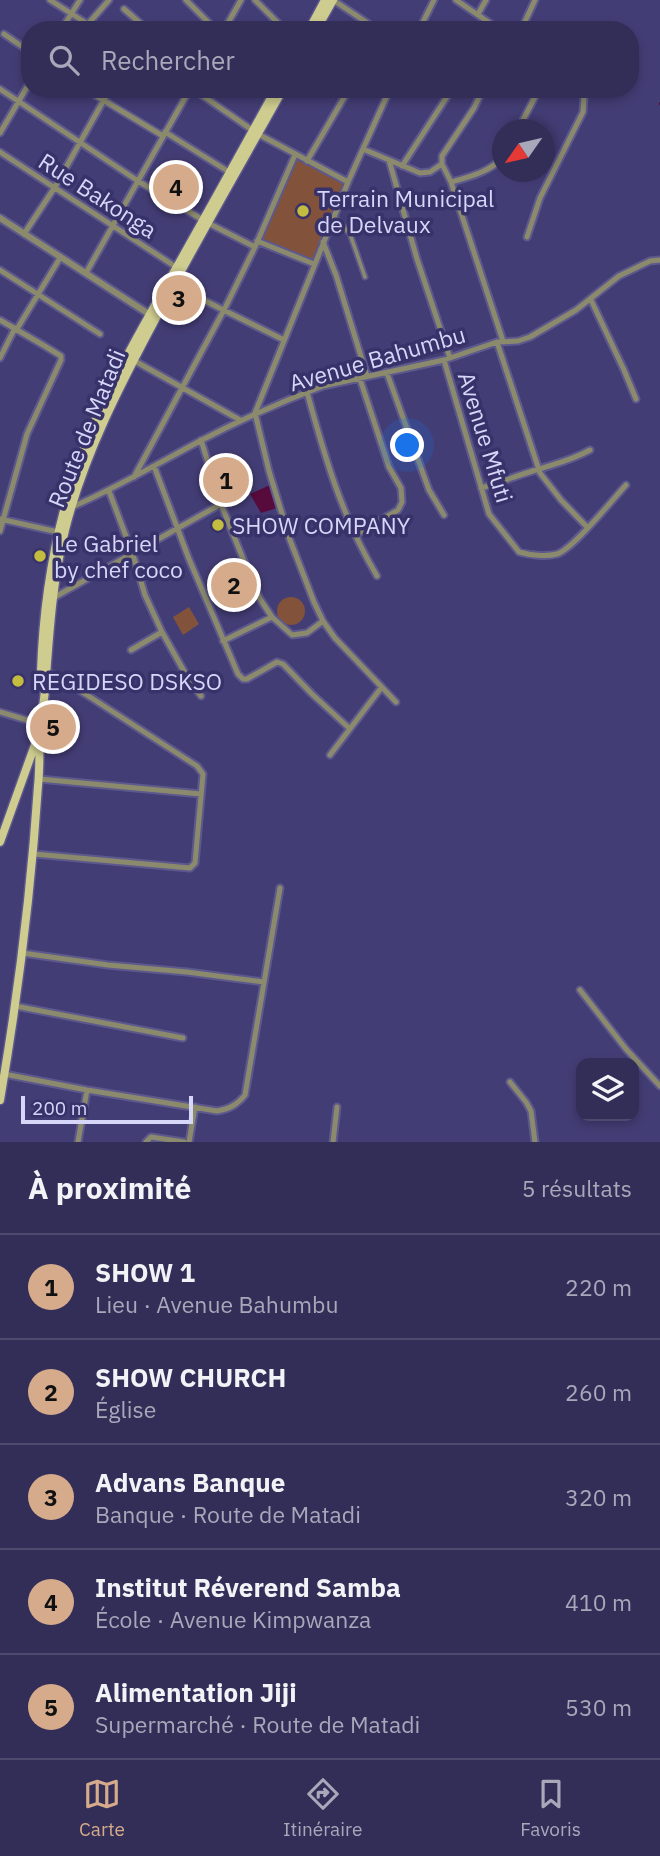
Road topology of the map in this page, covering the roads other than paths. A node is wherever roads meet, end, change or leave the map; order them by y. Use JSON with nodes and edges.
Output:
{"nodes":[{"id":1,"x":50,"y":0,"type":"edge"},
{"id":2,"x":80,"y":0,"type":"edge"},
{"id":3,"x":108,"y":0,"type":"edge"},
{"id":4,"x":186,"y":0,"type":"edge"},
{"id":5,"x":241,"y":0,"type":"edge"},
{"id":6,"x":255,"y":0,"type":"edge"},
{"id":7,"x":325,"y":0,"type":"edge"},
{"id":8,"x":333,"y":0,"type":"edge"},
{"id":9,"x":434,"y":0,"type":"edge"},
{"id":10,"x":456,"y":0,"type":"edge"},
{"id":11,"x":486,"y":0,"type":"edge"},
{"id":12,"x":535,"y":0,"type":"edge"},
{"id":13,"x":124,"y":9,"type":"dead end"},
{"id":14,"x":71,"y":13,"type":"junction"},
{"id":15,"x":478,"y":14,"type":"junction"},
{"id":16,"x":66,"y":21,"type":"edge"},
{"id":17,"x":83,"y":21,"type":"edge"},
{"id":18,"x":90,"y":21,"type":"edge"},
{"id":19,"x":138,"y":21,"type":"edge"},
{"id":20,"x":207,"y":21,"type":"edge"},
{"id":21,"x":229,"y":21,"type":"edge"},
{"id":22,"x":276,"y":21,"type":"edge"},
{"id":23,"x":314,"y":21,"type":"edge"},
{"id":24,"x":321,"y":21,"type":"edge"},
{"id":25,"x":364,"y":21,"type":"edge"},
{"id":26,"x":424,"y":21,"type":"edge"},
{"id":27,"x":487,"y":21,"type":"edge"},
{"id":28,"x":525,"y":21,"type":"edge"},
{"id":29,"x":4,"y":34,"type":"dead end"},
{"id":30,"x":21,"y":46,"type":"edge"},
{"id":31,"x":0,"y":89,"type":"edge"},
{"id":32,"x":22,"y":98,"type":"edge"},
{"id":33,"x":98,"y":98,"type":"edge"},
{"id":34,"x":106,"y":98,"type":"edge"},
{"id":35,"x":186,"y":98,"type":"edge"},
{"id":36,"x":205,"y":98,"type":"edge"},
{"id":37,"x":272,"y":98,"type":"edge"},
{"id":38,"x":277,"y":98,"type":"edge"},
{"id":39,"x":344,"y":98,"type":"edge"},
{"id":40,"x":386,"y":98,"type":"edge"},
{"id":41,"x":446,"y":98,"type":"edge"},
{"id":42,"x":479,"y":98,"type":"edge"},
{"id":43,"x":534,"y":98,"type":"edge"},
{"id":44,"x":583,"y":98,"type":"edge"},
{"id":45,"x":104,"y":102,"type":"junction"},
{"id":46,"x":19,"y":103,"type":"junction"},
{"id":47,"x":524,"y":119,"type":"edge"},
{"id":48,"x":256,"y":132,"type":"junction"},
{"id":49,"x":0,"y":133,"type":"edge"},
{"id":50,"x":164,"y":134,"type":"junction"},
{"id":51,"x":80,"y":144,"type":"junction"},
{"id":52,"x":363,"y":149,"type":"junction"},
{"id":53,"x":0,"y":152,"type":"edge"},
{"id":54,"x":295,"y":155,"type":"junction"},
{"id":55,"x":389,"y":160,"type":"junction"},
{"id":56,"x":307,"y":162,"type":"junction"},
{"id":57,"x":442,"y":164,"type":"junction"},
{"id":58,"x":402,"y":166,"type":"junction"},
{"id":59,"x":492,"y":167,"type":"edge"},
{"id":60,"x":229,"y":172,"type":"junction"},
{"id":61,"x":138,"y":181,"type":"junction"},
{"id":62,"x":451,"y":181,"type":"junction"},
{"id":63,"x":348,"y":182,"type":"junction"},
{"id":64,"x":225,"y":186,"type":"junction"},
{"id":65,"x":55,"y":187,"type":"junction"},
{"id":66,"x":334,"y":216,"type":"junction"},
{"id":67,"x":0,"y":218,"type":"edge"},
{"id":68,"x":206,"y":222,"type":"junction"},
{"id":69,"x":114,"y":226,"type":"junction"},
{"id":70,"x":24,"y":234,"type":"junction"},
{"id":71,"x":527,"y":237,"type":"dead end"},
{"id":72,"x":323,"y":242,"type":"junction"},
{"id":73,"x":256,"y":244,"type":"junction"},
{"id":74,"x":60,"y":258,"type":"junction"},
{"id":75,"x":660,"y":260,"type":"edge"},
{"id":76,"x":314,"y":264,"type":"junction"},
{"id":77,"x":176,"y":267,"type":"junction"},
{"id":78,"x":0,"y":270,"type":"edge"},
{"id":79,"x":86,"y":273,"type":"junction"},
{"id":80,"x":365,"y":276,"type":"dead end"},
{"id":81,"x":173,"y":285,"type":"junction"},
{"id":82,"x":37,"y":293,"type":"junction"},
{"id":83,"x":591,"y":300,"type":"junction"},
{"id":84,"x":224,"y":310,"type":"junction"},
{"id":85,"x":153,"y":316,"type":"junction"},
{"id":86,"x":0,"y":320,"type":"edge"},
{"id":87,"x":16,"y":329,"type":"junction"},
{"id":88,"x":100,"y":334,"type":"dead end"},
{"id":89,"x":284,"y":340,"type":"junction"},
{"id":90,"x":500,"y":341,"type":"junction"},
{"id":91,"x":0,"y":358,"type":"edge"},
{"id":92,"x":447,"y":359,"type":"junction"},
{"id":93,"x":133,"y":360,"type":"junction"},
{"id":94,"x":387,"y":373,"type":"junction"},
{"id":95,"x":367,"y":376,"type":"junction"},
{"id":96,"x":360,"y":379,"type":"junction"},
{"id":97,"x":182,"y":387,"type":"junction"},
{"id":98,"x":307,"y":392,"type":"junction"},
{"id":99,"x":636,"y":399,"type":"dead end"},
{"id":100,"x":256,"y":413,"type":"junction"},
{"id":101,"x":101,"y":421,"type":"junction"},
{"id":102,"x":240,"y":421,"type":"junction"},
{"id":103,"x":201,"y":440,"type":"junction"},
{"id":104,"x":590,"y":450,"type":"dead end"},
{"id":105,"x":155,"y":466,"type":"junction"},
{"id":106,"x":538,"y":469,"type":"junction"},
{"id":107,"x":134,"y":477,"type":"junction"},
{"id":108,"x":626,"y":485,"type":"dead end"},
{"id":109,"x":481,"y":488,"type":"junction"},
{"id":110,"x":109,"y":491,"type":"junction"},
{"id":111,"x":222,"y":504,"type":"junction"},
{"id":112,"x":68,"y":508,"type":"junction"},
{"id":113,"x":444,"y":515,"type":"dead end"},
{"id":114,"x":1,"y":519,"type":"edge"},
{"id":115,"x":587,"y":527,"type":"junction"},
{"id":116,"x":177,"y":528,"type":"junction"},
{"id":117,"x":0,"y":531,"type":"edge"},
{"id":118,"x":58,"y":531,"type":"junction"},
{"id":119,"x":355,"y":535,"type":"junction"},
{"id":120,"x":132,"y":555,"type":"junction"},
{"id":121,"x":377,"y":576,"type":"dead end"},
{"id":122,"x":53,"y":598,"type":"junction"},
{"id":123,"x":48,"y":611,"type":"junction"},
{"id":124,"x":272,"y":617,"type":"junction"},
{"id":125,"x":323,"y":621,"type":"junction"},
{"id":126,"x":162,"y":632,"type":"junction"},
{"id":127,"x":223,"y":641,"type":"junction"},
{"id":128,"x":131,"y":650,"type":"dead end"},
{"id":129,"x":47,"y":673,"type":"junction"},
{"id":130,"x":381,"y":688,"type":"junction"},
{"id":131,"x":201,"y":696,"type":"dead end"},
{"id":132,"x":396,"y":702,"type":"dead end"},
{"id":133,"x":0,"y":712,"type":"edge"},
{"id":134,"x":40,"y":726,"type":"junction"},
{"id":135,"x":349,"y":728,"type":"junction"},
{"id":136,"x":330,"y":755,"type":"dead end"},
{"id":137,"x":39,"y":779,"type":"junction"},
{"id":138,"x":22,"y":785,"type":"junction"},
{"id":139,"x":38,"y":790,"type":"junction"},
{"id":140,"x":201,"y":793,"type":"junction"},
{"id":141,"x":0,"y":842,"type":"edge"},
{"id":142,"x":34,"y":854,"type":"junction"},
{"id":143,"x":280,"y":888,"type":"dead end"},
{"id":144,"x":22,"y":953,"type":"junction"},
{"id":145,"x":264,"y":982,"type":"junction"},
{"id":146,"x":580,"y":990,"type":"dead end"},
{"id":147,"x":15,"y":1006,"type":"junction"},
{"id":148,"x":183,"y":1038,"type":"dead end"},
{"id":149,"x":4,"y":1074,"type":"junction"},
{"id":150,"x":510,"y":1082,"type":"dead end"},
{"id":151,"x":660,"y":1086,"type":"edge"},
{"id":152,"x":87,"y":1090,"type":"junction"},
{"id":153,"x":0,"y":1100,"type":"edge"},
{"id":154,"x":195,"y":1107,"type":"junction"},
{"id":155,"x":337,"y":1107,"type":"dead end"},
{"id":156,"x":78,"y":1142,"type":"edge"},
{"id":157,"x":146,"y":1142,"type":"edge"},
{"id":158,"x":187,"y":1142,"type":"edge"},
{"id":159,"x":333,"y":1142,"type":"edge"},
{"id":160,"x":535,"y":1142,"type":"edge"}],
"edges":[{"from":1,"to":14,"type":"street"},
{"from":2,"to":14,"type":"street"},
{"from":3,"to":18,"type":"street"},
{"from":4,"to":20,"type":"street"},
{"from":5,"to":21,"type":"street"},
{"from":6,"to":22,"type":"street"},
{"from":7,"to":23,"type":"main road"},
{"from":8,"to":24,"type":"main road"},
{"from":8,"to":25,"type":"street"},
{"from":9,"to":26,"type":"street"},
{"from":10,"to":15,"type":"street"},
{"from":11,"to":15,"type":"street"},
{"from":12,"to":28,"type":"street"},
{"from":13,"to":19,"type":"street"},
{"from":14,"to":16,"type":"street"},
{"from":14,"to":17,"type":"street"},
{"from":15,"to":27,"type":"street"},
{"from":29,"to":30,"type":"street"},
{"from":31,"to":46,"type":"street"},
{"from":32,"to":46,"type":"street"},
{"from":33,"to":45,"type":"street"},
{"from":34,"to":45,"type":"street"},
{"from":35,"to":50,"type":"street"},
{"from":36,"to":48,"type":"street"},
{"from":37,"to":48,"type":"main road","name":"Route de Matadi"},
{"from":38,"to":48,"type":"main road","name":"Route de Matadi"},
{"from":39,"to":56,"type":"street"},
{"from":40,"to":52,"type":"street"},
{"from":41,"to":58,"type":"street"},
{"from":42,"to":57,"type":"street"},
{"from":43,"to":47,"type":"street"},
{"from":44,"to":71,"type":"street"},
{"from":45,"to":50,"type":"street"},
{"from":45,"to":51,"type":"street"},
{"from":46,"to":49,"type":"street"},
{"from":46,"to":51,"type":"street"},
{"from":48,"to":54,"type":"street"},
{"from":48,"to":60,"type":"main road","name":"Route de Matadi"},
{"from":48,"to":64,"type":"main road","name":"Route de Matadi"},
{"from":50,"to":60,"type":"street"},
{"from":50,"to":61,"type":"street"},
{"from":51,"to":61,"type":"street"},
{"from":51,"to":65,"type":"street"},
{"from":52,"to":55,"type":"street"},
{"from":52,"to":63,"type":"street"},
{"from":53,"to":65,"type":"street","name":"Rue Bakonga"},
{"from":54,"to":56,"type":"street"},
{"from":54,"to":73,"type":"street"},
{"from":55,"to":58,"type":"street"},
{"from":55,"to":92,"type":"street","name":"Avenue Mfuti"},
{"from":56,"to":63,"type":"street"},
{"from":57,"to":58,"type":"street"},
{"from":57,"to":62,"type":"street"},
{"from":59,"to":62,"type":"street"},
{"from":60,"to":64,"type":"main road","name":"Route de Matadi"},
{"from":61,"to":68,"type":"street"},
{"from":61,"to":69,"type":"street"},
{"from":62,"to":90,"type":"street"},
{"from":63,"to":66,"type":"street"},
{"from":64,"to":68,"type":"main road","name":"Route de Matadi"},
{"from":65,"to":69,"type":"street","name":"Rue Bakonga"},
{"from":65,"to":70,"type":"street"},
{"from":66,"to":72,"type":"street"},
{"from":66,"to":80,"type":"street"},
{"from":67,"to":70,"type":"street"},
{"from":68,"to":73,"type":"street"},
{"from":68,"to":77,"type":"main road","name":"Route de Matadi"},
{"from":68,"to":81,"type":"main road","name":"Route de Matadi"},
{"from":69,"to":77,"type":"street","name":"Rue Bakonga"},
{"from":69,"to":79,"type":"street"},
{"from":70,"to":74,"type":"street"},
{"from":72,"to":76,"type":"street"},
{"from":72,"to":95,"type":"street"},
{"from":73,"to":76,"type":"street"},
{"from":73,"to":84,"type":"street"},
{"from":74,"to":79,"type":"street"},
{"from":74,"to":82,"type":"street"},
{"from":75,"to":83,"type":"street","name":"Avenue Bahumbu"},
{"from":76,"to":89,"type":"street"},
{"from":77,"to":85,"type":"main road","name":"Route de Matadi"},
{"from":78,"to":82,"type":"street"},
{"from":79,"to":85,"type":"street"},
{"from":81,"to":84,"type":"street"},
{"from":81,"to":85,"type":"main road","name":"Route de Matadi"},
{"from":82,"to":87,"type":"street"},
{"from":82,"to":88,"type":"street"},
{"from":83,"to":90,"type":"street","name":"Avenue Bahumbu"},
{"from":83,"to":99,"type":"street"},
{"from":84,"to":89,"type":"street"},
{"from":84,"to":97,"type":"street"},
{"from":85,"to":93,"type":"main road","name":"Route de Matadi"},
{"from":85,"to":101,"type":"main road","name":"Route de Matadi"},
{"from":86,"to":87,"type":"street"},
{"from":87,"to":91,"type":"street"},
{"from":87,"to":114,"type":"street"},
{"from":89,"to":100,"type":"street"},
{"from":90,"to":92,"type":"street","name":"Avenue Bahumbu"},
{"from":90,"to":106,"type":"street"},
{"from":92,"to":94,"type":"street","name":"Avenue Bahumbu"},
{"from":92,"to":109,"type":"street","name":"Avenue Mfuti"},
{"from":93,"to":97,"type":"street"},
{"from":93,"to":101,"type":"main road","name":"Route de Matadi"},
{"from":94,"to":95,"type":"street","name":"Avenue Bahumbu"},
{"from":94,"to":113,"type":"street"},
{"from":95,"to":96,"type":"street","name":"Avenue Bahumbu"},
{"from":96,"to":98,"type":"street","name":"Avenue Bahumbu"},
{"from":96,"to":119,"type":"street"},
{"from":97,"to":102,"type":"street"},
{"from":97,"to":107,"type":"street"},
{"from":98,"to":100,"type":"street","name":"Avenue Bahumbu"},
{"from":98,"to":119,"type":"street"},
{"from":100,"to":102,"type":"street","name":"Avenue Bahumbu"},
{"from":100,"to":125,"type":"street"},
{"from":101,"to":112,"type":"main road","name":"Route de Matadi"},
{"from":102,"to":103,"type":"street","name":"Avenue Bahumbu"},
{"from":103,"to":105,"type":"street","name":"Avenue Bahumbu"},
{"from":103,"to":111,"type":"street"},
{"from":104,"to":106,"type":"street"},
{"from":105,"to":107,"type":"street","name":"Avenue Bahumbu"},
{"from":105,"to":116,"type":"street"},
{"from":106,"to":109,"type":"street"},
{"from":106,"to":115,"type":"street"},
{"from":107,"to":110,"type":"street","name":"Avenue Bahumbu"},
{"from":108,"to":115,"type":"street"},
{"from":109,"to":115,"type":"street","name":"Avenue Mfuti"},
{"from":110,"to":112,"type":"street","name":"Avenue Bahumbu"},
{"from":110,"to":120,"type":"street"},
{"from":111,"to":116,"type":"street"},
{"from":111,"to":124,"type":"street"},
{"from":112,"to":118,"type":"main road","name":"Route de Matadi"},
{"from":112,"to":122,"type":"main road","name":"Route de Matadi"},
{"from":114,"to":117,"type":"street"},
{"from":114,"to":118,"type":"street"},
{"from":116,"to":120,"type":"street"},
{"from":116,"to":127,"type":"street"},
{"from":118,"to":123,"type":"main road","name":"Route de Matadi"},
{"from":119,"to":121,"type":"street"},
{"from":120,"to":122,"type":"street"},
{"from":120,"to":126,"type":"street"},
{"from":122,"to":123,"type":"main road","name":"Route de Matadi"},
{"from":123,"to":129,"type":"main road","name":"Route de Matadi"},
{"from":123,"to":134,"type":"main road","name":"Route de Matadi"},
{"from":124,"to":125,"type":"street"},
{"from":124,"to":127,"type":"street"},
{"from":125,"to":130,"type":"street"},
{"from":126,"to":128,"type":"street"},
{"from":126,"to":131,"type":"street"},
{"from":127,"to":135,"type":"street"},
{"from":129,"to":134,"type":"main road","name":"Route de Matadi"},
{"from":129,"to":140,"type":"street"},
{"from":130,"to":132,"type":"street"},
{"from":130,"to":135,"type":"street"},
{"from":133,"to":134,"type":"street"},
{"from":134,"to":137,"type":"main road","name":"Route de Matadi"},
{"from":134,"to":138,"type":"main road"},
{"from":135,"to":136,"type":"street"},
{"from":137,"to":139,"type":"main road","name":"Route de Matadi"},
{"from":137,"to":140,"type":"street"},
{"from":138,"to":139,"type":"main road"},
{"from":138,"to":141,"type":"main road"},
{"from":139,"to":142,"type":"main road","name":"Route de Matadi"},
{"from":140,"to":142,"type":"street"},
{"from":142,"to":144,"type":"main road","name":"Route de Matadi"},
{"from":143,"to":145,"type":"street"},
{"from":144,"to":145,"type":"street"},
{"from":144,"to":147,"type":"main road","name":"Route de Matadi"},
{"from":145,"to":154,"type":"street"},
{"from":146,"to":151,"type":"street"},
{"from":147,"to":148,"type":"street"},
{"from":147,"to":149,"type":"main road","name":"Route de Matadi"},
{"from":149,"to":152,"type":"street"},
{"from":149,"to":153,"type":"main road","name":"Route de Matadi"},
{"from":150,"to":160,"type":"street"},
{"from":152,"to":154,"type":"street"},
{"from":152,"to":156,"type":"street"},
{"from":154,"to":158,"type":"street"},
{"from":155,"to":159,"type":"street"},
{"from":157,"to":158,"type":"street"}]}
